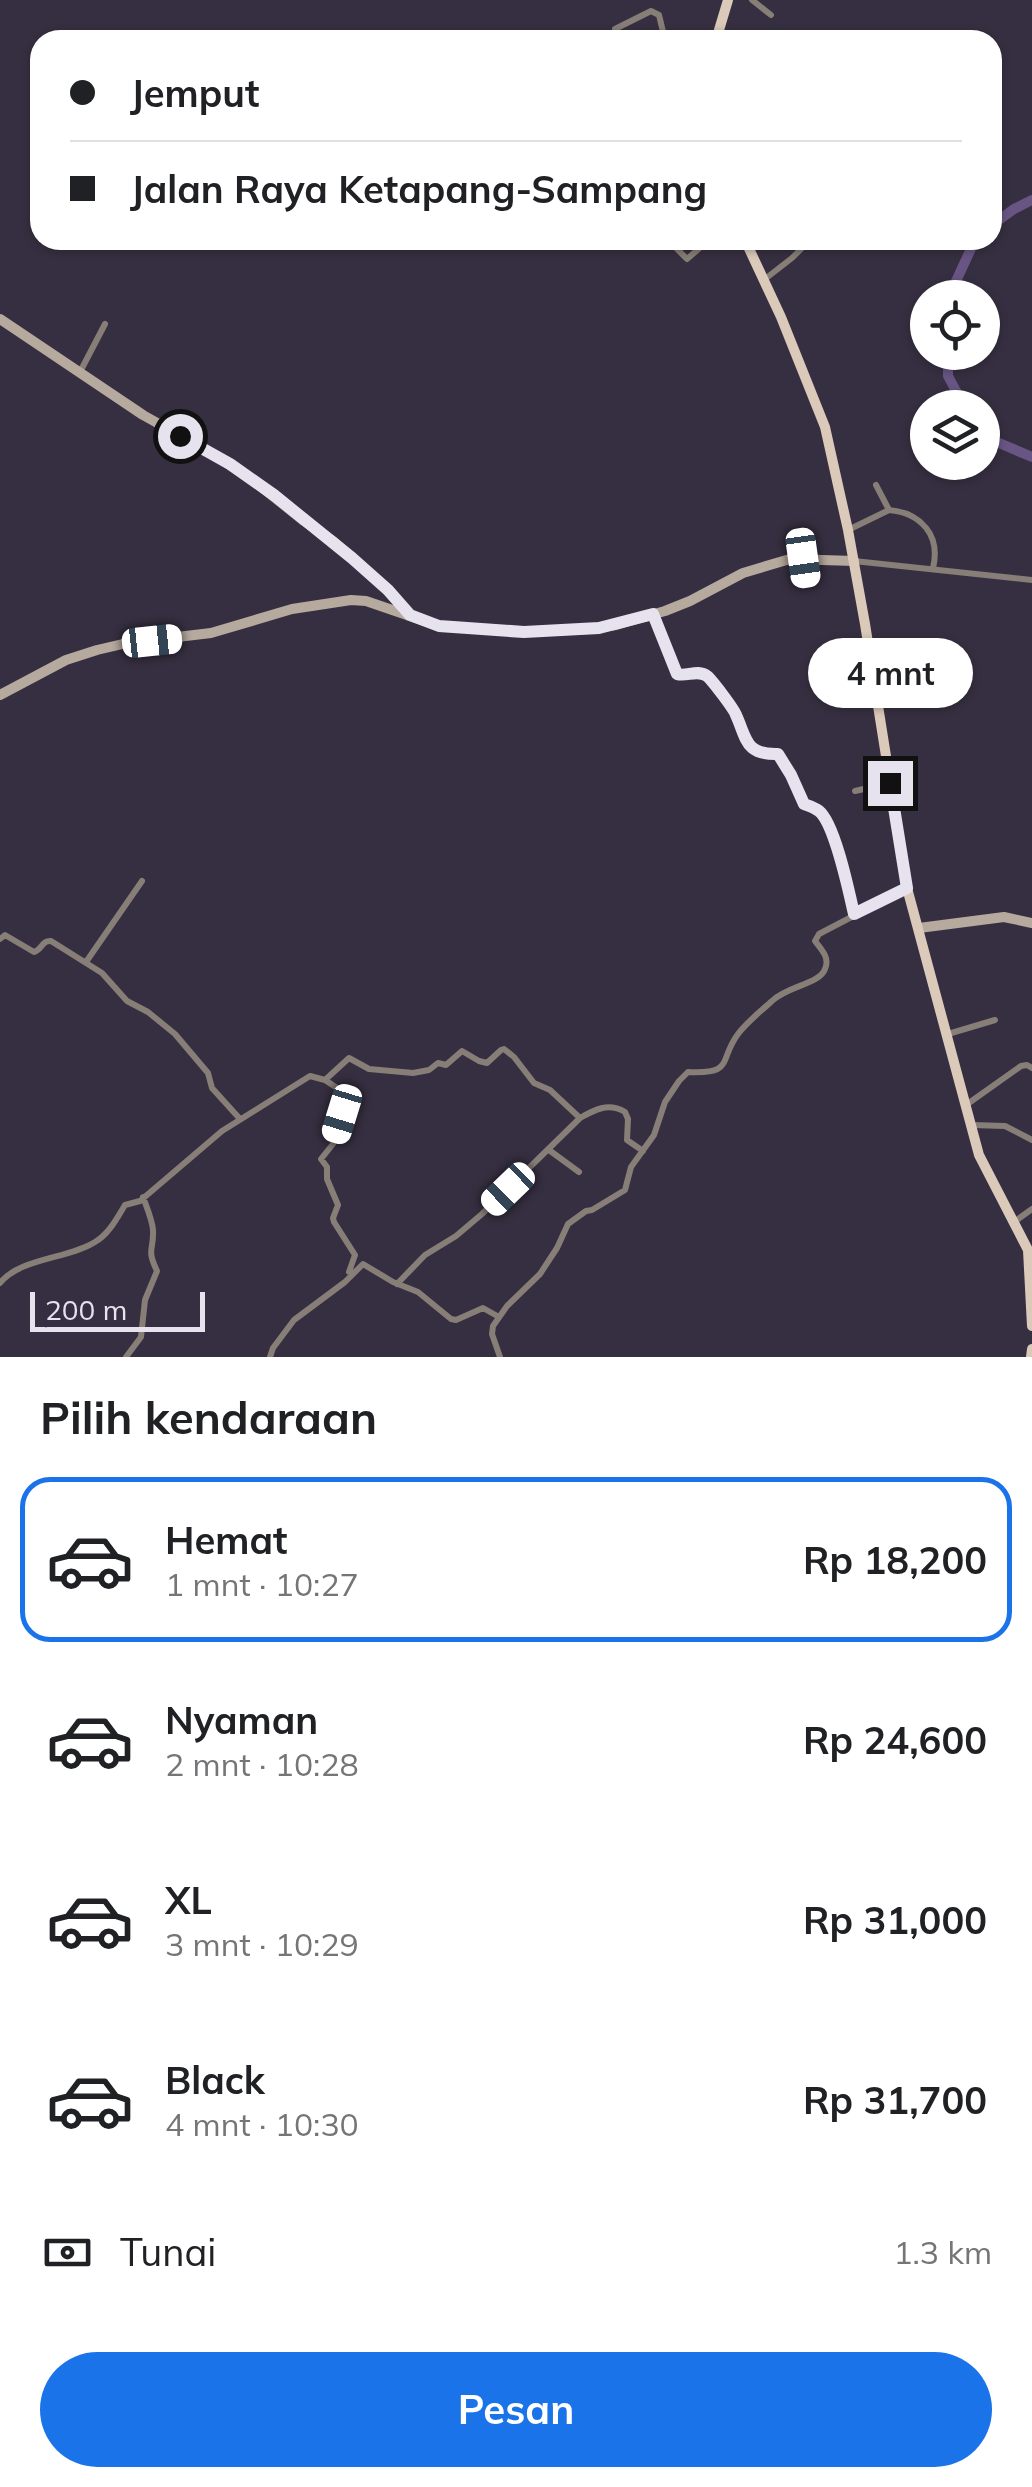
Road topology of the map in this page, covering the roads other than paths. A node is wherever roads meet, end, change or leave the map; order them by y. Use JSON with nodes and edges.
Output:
{"nodes":[{"id":1,"x":728,"y":0,"type":"edge"},
{"id":2,"x":752,"y":0,"type":"edge"},
{"id":3,"x":771,"y":15,"type":"dead end"},
{"id":4,"x":615,"y":29,"type":"dead end"},
{"id":5,"x":662,"y":30,"type":"edge"},
{"id":6,"x":719,"y":30,"type":"edge"},
{"id":7,"x":678,"y":250,"type":"edge"},
{"id":8,"x":697,"y":250,"type":"edge"},
{"id":9,"x":750,"y":250,"type":"edge"},
{"id":10,"x":800,"y":250,"type":"edge"},
{"id":11,"x":764,"y":279,"type":"junction"},
{"id":12,"x":0,"y":318,"type":"edge"},
{"id":13,"x":105,"y":324,"type":"dead end"},
{"id":14,"x":80,"y":372,"type":"junction"},
{"id":15,"x":876,"y":485,"type":"dead end"},
{"id":16,"x":889,"y":510,"type":"junction"},
{"id":17,"x":848,"y":530,"type":"junction"},
{"id":18,"x":803,"y":558,"type":"junction"},
{"id":19,"x":854,"y":561,"type":"junction"},
{"id":20,"x":934,"y":568,"type":"junction"},
{"id":21,"x":1032,"y":580,"type":"edge"},
{"id":22,"x":806,"y":584,"type":"dead end"},
{"id":23,"x":653,"y":614,"type":"junction"},
{"id":24,"x":410,"y":615,"type":"junction"},
{"id":25,"x":913,"y":657,"type":"dead end"},
{"id":26,"x":871,"y":662,"type":"junction"},
{"id":27,"x":832,"y":664,"type":"dead end"},
{"id":28,"x":0,"y":695,"type":"edge"},
{"id":29,"x":890,"y":783,"type":"junction"},
{"id":30,"x":854,"y":791,"type":"dead end"},
{"id":31,"x":142,"y":881,"type":"dead end"},
{"id":32,"x":907,"y":888,"type":"junction"},
{"id":33,"x":854,"y":914,"type":"junction"},
{"id":34,"x":1032,"y":923,"type":"edge"},
{"id":35,"x":0,"y":926,"type":"edge"},
{"id":36,"x":919,"y":928,"type":"junction"},
{"id":37,"x":2,"y":937,"type":"edge"},
{"id":38,"x":86,"y":962,"type":"junction"},
{"id":39,"x":996,"y":1020,"type":"dead end"},
{"id":40,"x":946,"y":1035,"type":"junction"},
{"id":41,"x":1032,"y":1068,"type":"edge"},
{"id":42,"x":324,"y":1080,"type":"junction"},
{"id":43,"x":965,"y":1106,"type":"junction"},
{"id":44,"x":580,"y":1118,"type":"junction"},
{"id":45,"x":240,"y":1119,"type":"junction"},
{"id":46,"x":971,"y":1126,"type":"junction"},
{"id":47,"x":1032,"y":1140,"type":"edge"},
{"id":48,"x":549,"y":1150,"type":"junction"},
{"id":49,"x":643,"y":1151,"type":"junction"},
{"id":50,"x":579,"y":1172,"type":"dead end"},
{"id":51,"x":144,"y":1197,"type":"junction"},
{"id":52,"x":1032,"y":1209,"type":"edge"},
{"id":53,"x":1014,"y":1222,"type":"junction"},
{"id":54,"x":0,"y":1282,"type":"edge"},
{"id":55,"x":345,"y":1282,"type":"junction"},
{"id":56,"x":398,"y":1284,"type":"junction"},
{"id":57,"x":499,"y":1317,"type":"junction"},
{"id":58,"x":1032,"y":1326,"type":"edge"},
{"id":59,"x":1032,"y":1349,"type":"edge"},
{"id":60,"x":126,"y":1357,"type":"edge"},
{"id":61,"x":270,"y":1357,"type":"edge"},
{"id":62,"x":500,"y":1357,"type":"edge"},
{"id":63,"x":1031,"y":1357,"type":"edge"}],
"edges":[{"from":1,"to":6,"type":"main road"},
{"from":2,"to":3,"type":"street"},
{"from":4,"to":5,"type":"street"},
{"from":7,"to":8,"type":"street"},
{"from":9,"to":11,"type":"main road"},
{"from":10,"to":11,"type":"street"},
{"from":11,"to":17,"type":"main road"},
{"from":12,"to":14,"type":"main road"},
{"from":13,"to":14,"type":"street"},
{"from":14,"to":24,"type":"main road"},
{"from":15,"to":16,"type":"street"},
{"from":16,"to":17,"type":"street"},
{"from":16,"to":20,"type":"street"},
{"from":17,"to":19,"type":"main road"},
{"from":18,"to":19,"type":"main road"},
{"from":18,"to":22,"type":"street"},
{"from":18,"to":23,"type":"main road"},
{"from":19,"to":20,"type":"street"},
{"from":19,"to":26,"type":"main road"},
{"from":20,"to":21,"type":"street"},
{"from":23,"to":24,"type":"main road"},
{"from":23,"to":33,"type":"street"},
{"from":24,"to":28,"type":"main road"},
{"from":25,"to":26,"type":"street"},
{"from":26,"to":27,"type":"street"},
{"from":26,"to":29,"type":"main road"},
{"from":29,"to":30,"type":"street"},
{"from":29,"to":32,"type":"main road"},
{"from":31,"to":38,"type":"street"},
{"from":32,"to":33,"type":"street"},
{"from":32,"to":36,"type":"main road"},
{"from":33,"to":49,"type":"street"},
{"from":34,"to":36,"type":"main road"},
{"from":35,"to":37,"type":"street"},
{"from":36,"to":40,"type":"main road"},
{"from":37,"to":38,"type":"street"},
{"from":38,"to":45,"type":"street"},
{"from":39,"to":40,"type":"street"},
{"from":40,"to":43,"type":"main road"},
{"from":41,"to":43,"type":"street"},
{"from":42,"to":44,"type":"street"},
{"from":42,"to":45,"type":"street"},
{"from":42,"to":55,"type":"street"},
{"from":43,"to":46,"type":"main road"},
{"from":44,"to":48,"type":"street"},
{"from":44,"to":49,"type":"street"},
{"from":45,"to":51,"type":"street"},
{"from":46,"to":47,"type":"street"},
{"from":46,"to":53,"type":"main road"},
{"from":48,"to":50,"type":"street"},
{"from":48,"to":56,"type":"street"},
{"from":49,"to":57,"type":"street"},
{"from":51,"to":54,"type":"street"},
{"from":51,"to":60,"type":"street"},
{"from":52,"to":53,"type":"street"},
{"from":53,"to":58,"type":"main road"},
{"from":55,"to":56,"type":"street"},
{"from":55,"to":61,"type":"street"},
{"from":56,"to":57,"type":"street"},
{"from":57,"to":62,"type":"street"},
{"from":59,"to":63,"type":"main road"}]}
